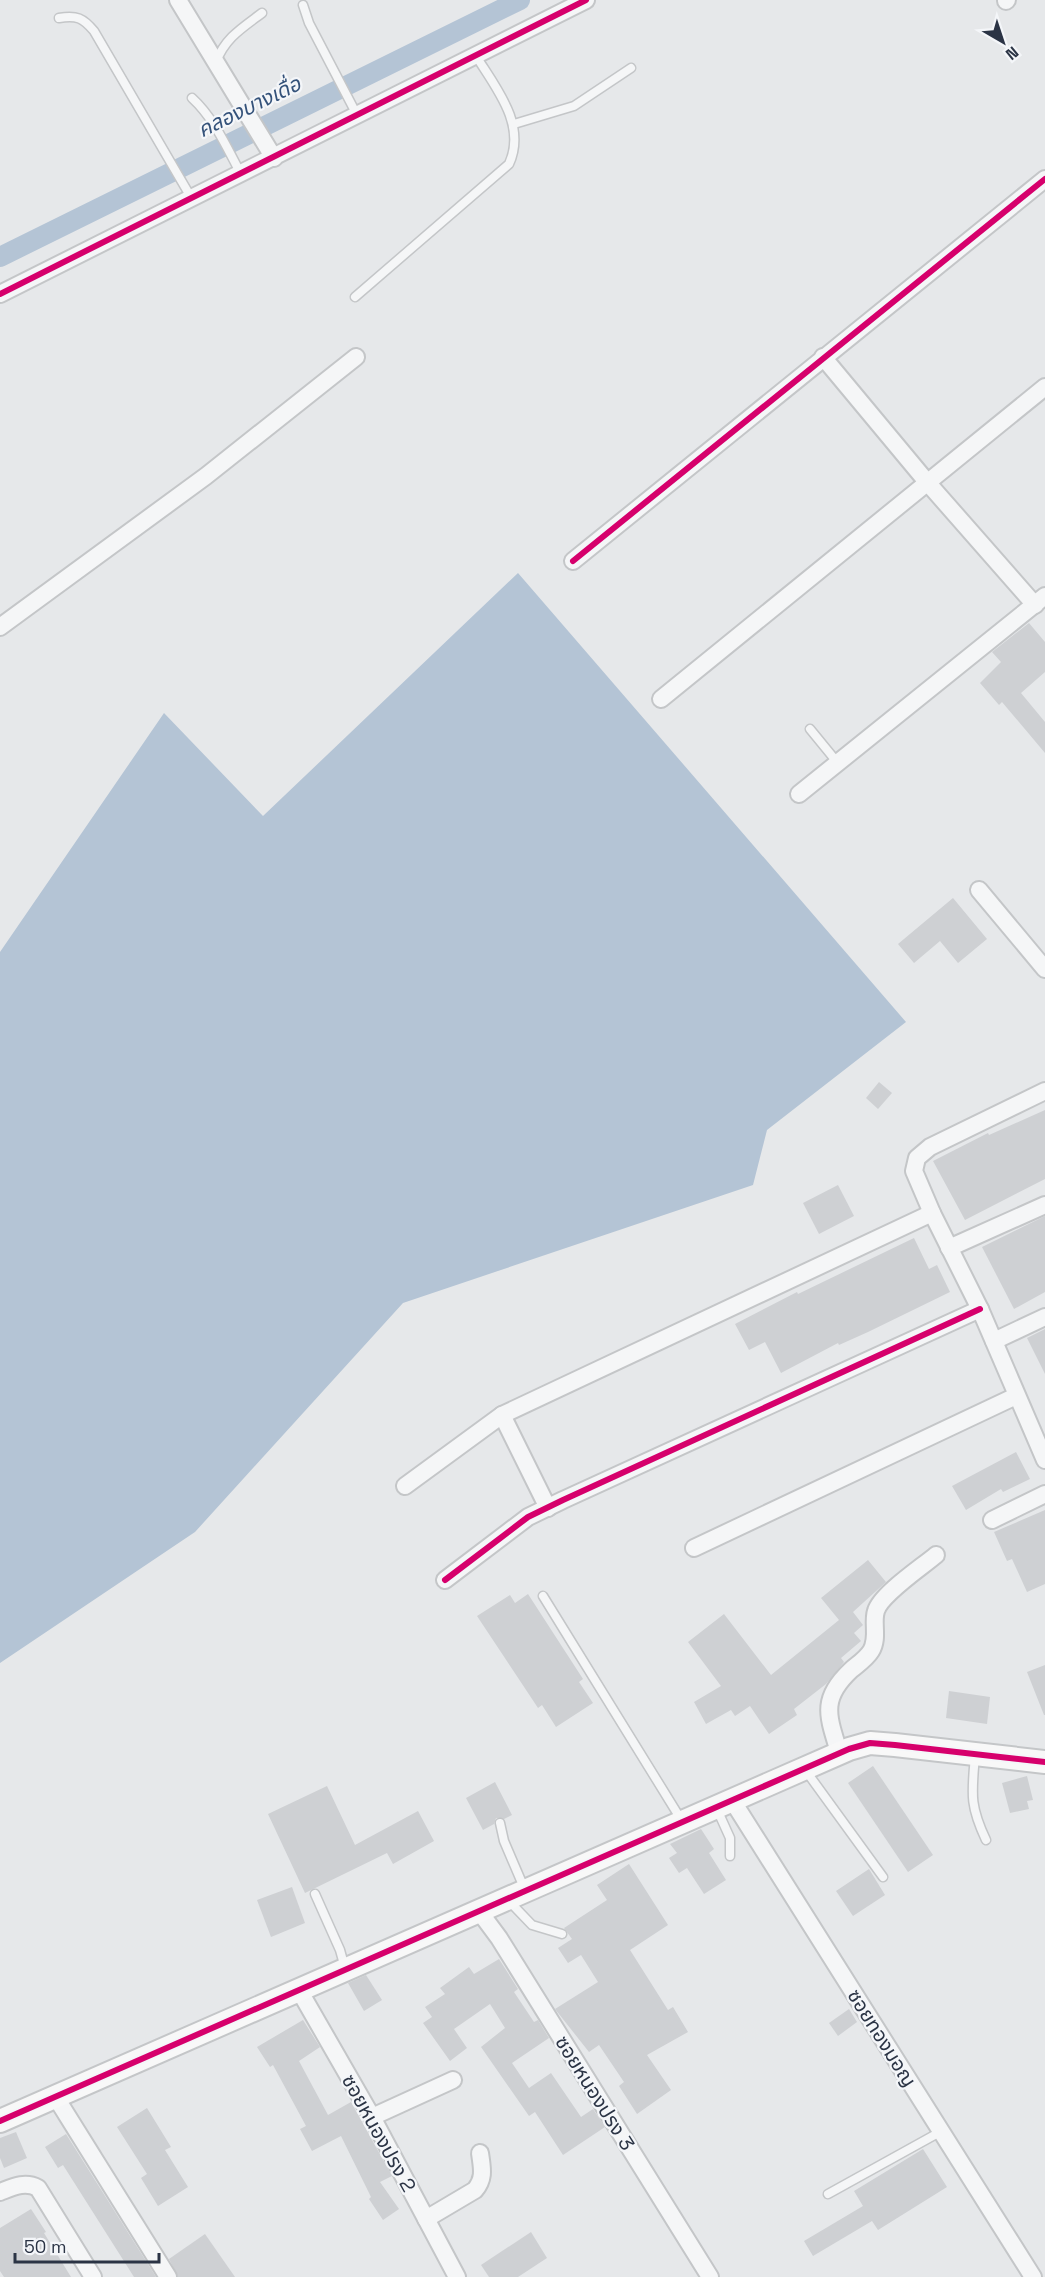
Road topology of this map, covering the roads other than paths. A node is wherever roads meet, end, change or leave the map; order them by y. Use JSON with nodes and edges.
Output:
{"nodes":[{"id":1,"x":178,"y":0,"type":"edge"},
{"id":2,"x":586,"y":0,"type":"edge"},
{"id":3,"x":303,"y":5,"type":"dead end"},
{"id":4,"x":262,"y":14,"type":"dead end"},
{"id":5,"x":59,"y":18,"type":"dead end"},
{"id":6,"x":476,"y":56,"type":"junction"},
{"id":7,"x":216,"y":62,"type":"junction"},
{"id":8,"x":631,"y":68,"type":"dead end"},
{"id":9,"x":192,"y":98,"type":"dead end"},
{"id":10,"x":354,"y":108,"type":"junction"},
{"id":11,"x":514,"y":124,"type":"junction"},
{"id":12,"x":274,"y":158,"type":"junction"},
{"id":13,"x":241,"y":174,"type":"junction"},
{"id":14,"x":1045,"y":179,"type":"edge"},
{"id":15,"x":192,"y":199,"type":"junction"},
{"id":16,"x":0,"y":294,"type":"edge"},
{"id":17,"x":355,"y":297,"type":"dead end"},
{"id":18,"x":356,"y":357,"type":"dead end"},
{"id":19,"x":823,"y":357,"type":"junction"},
{"id":20,"x":1045,"y":387,"type":"edge"},
{"id":21,"x":927,"y":482,"type":"junction"},
{"id":22,"x":573,"y":561,"type":"dead end"},
{"id":23,"x":1040,"y":600,"type":"edge"},
{"id":24,"x":0,"y":627,"type":"edge"},
{"id":25,"x":661,"y":699,"type":"dead end"},
{"id":26,"x":810,"y":729,"type":"dead end"},
{"id":27,"x":837,"y":762,"type":"junction"},
{"id":28,"x":799,"y":794,"type":"dead end"},
{"id":29,"x":979,"y":890,"type":"dead end"},
{"id":30,"x":1045,"y":969,"type":"edge"},
{"id":31,"x":1045,"y":1091,"type":"edge"},
{"id":32,"x":1045,"y":1205,"type":"edge"},
{"id":33,"x":932,"y":1213,"type":"junction"},
{"id":34,"x":949,"y":1248,"type":"junction"},
{"id":35,"x":980,"y":1309,"type":"junction"},
{"id":36,"x":1045,"y":1317,"type":"edge"},
{"id":37,"x":994,"y":1341,"type":"junction"},
{"id":38,"x":1016,"y":1396,"type":"junction"},
{"id":39,"x":502,"y":1415,"type":"junction"},
{"id":40,"x":1040,"y":1433,"type":"edge"},
{"id":41,"x":1045,"y":1460,"type":"edge"},
{"id":42,"x":405,"y":1486,"type":"dead end"},
{"id":43,"x":1045,"y":1494,"type":"edge"},
{"id":44,"x":548,"y":1508,"type":"junction"},
{"id":45,"x":992,"y":1520,"type":"dead end"},
{"id":46,"x":694,"y":1548,"type":"dead end"},
{"id":47,"x":936,"y":1555,"type":"dead end"},
{"id":48,"x":445,"y":1580,"type":"dead end"},
{"id":49,"x":543,"y":1596,"type":"dead end"},
{"id":50,"x":839,"y":1752,"type":"junction"},
{"id":51,"x":975,"y":1754,"type":"junction"},
{"id":52,"x":1045,"y":1762,"type":"edge"},
{"id":53,"x":804,"y":1768,"type":"junction"},
{"id":54,"x":724,"y":1803,"type":"junction"},
{"id":55,"x":683,"y":1821,"type":"junction"},
{"id":56,"x":500,"y":1823,"type":"dead end"},
{"id":57,"x":986,"y":1840,"type":"dead end"},
{"id":58,"x":730,"y":1856,"type":"dead end"},
{"id":59,"x":883,"y":1877,"type":"dead end"},
{"id":60,"x":315,"y":1894,"type":"dead end"},
{"id":61,"x":516,"y":1895,"type":"junction"},
{"id":62,"x":479,"y":1911,"type":"junction"},
{"id":63,"x":562,"y":1934,"type":"dead end"},
{"id":64,"x":343,"y":1960,"type":"junction"},
{"id":65,"x":299,"y":1990,"type":"junction"},
{"id":66,"x":453,"y":2080,"type":"dead end"},
{"id":67,"x":55,"y":2096,"type":"junction"},
{"id":68,"x":372,"y":2117,"type":"junction"},
{"id":69,"x":0,"y":2121,"type":"edge"},
{"id":70,"x":940,"y":2132,"type":"junction"},
{"id":71,"x":480,"y":2153,"type":"dead end"},
{"id":72,"x":0,"y":2192,"type":"edge"},
{"id":73,"x":828,"y":2194,"type":"dead end"},
{"id":74,"x":426,"y":2219,"type":"junction"},
{"id":75,"x":93,"y":2277,"type":"edge"},
{"id":76,"x":168,"y":2277,"type":"edge"},
{"id":77,"x":457,"y":2277,"type":"edge"},
{"id":78,"x":710,"y":2277,"type":"edge"},
{"id":79,"x":1033,"y":2277,"type":"edge"}],
"edges":[{"from":1,"to":7,"type":"street"},
{"from":2,"to":6,"type":"street"},
{"from":3,"to":10,"type":"lane"},
{"from":4,"to":7,"type":"lane"},
{"from":5,"to":15,"type":"lane"},
{"from":6,"to":10,"type":"street"},
{"from":6,"to":11,"type":"lane"},
{"from":7,"to":12,"type":"street"},
{"from":8,"to":11,"type":"lane"},
{"from":9,"to":13,"type":"lane"},
{"from":10,"to":12,"type":"street"},
{"from":11,"to":17,"type":"lane"},
{"from":12,"to":13,"type":"street"},
{"from":13,"to":15,"type":"street"},
{"from":14,"to":19,"type":"street"},
{"from":15,"to":16,"type":"street"},
{"from":18,"to":24,"type":"street"},
{"from":19,"to":21,"type":"street"},
{"from":19,"to":22,"type":"street"},
{"from":20,"to":21,"type":"street"},
{"from":21,"to":23,"type":"street"},
{"from":21,"to":25,"type":"street"},
{"from":23,"to":27,"type":"street"},
{"from":26,"to":27,"type":"lane"},
{"from":27,"to":28,"type":"street"},
{"from":29,"to":30,"type":"street"},
{"from":31,"to":33,"type":"street"},
{"from":32,"to":34,"type":"street"},
{"from":33,"to":34,"type":"street"},
{"from":33,"to":39,"type":"street"},
{"from":34,"to":35,"type":"street"},
{"from":35,"to":37,"type":"street"},
{"from":35,"to":44,"type":"street"},
{"from":36,"to":37,"type":"street"},
{"from":37,"to":38,"type":"street"},
{"from":38,"to":40,"type":"street"},
{"from":38,"to":46,"type":"street"},
{"from":39,"to":42,"type":"street"},
{"from":39,"to":44,"type":"street"},
{"from":40,"to":41,"type":"street"},
{"from":43,"to":45,"type":"street"},
{"from":44,"to":48,"type":"street"},
{"from":47,"to":50,"type":"street"},
{"from":49,"to":55,"type":"lane"},
{"from":50,"to":51,"type":"street"},
{"from":50,"to":53,"type":"street"},
{"from":51,"to":52,"type":"street"},
{"from":51,"to":57,"type":"lane"},
{"from":53,"to":54,"type":"street"},
{"from":53,"to":59,"type":"lane"},
{"from":54,"to":55,"type":"street"},
{"from":54,"to":58,"type":"lane"},
{"from":54,"to":70,"type":"street","name":"ซอยทองมอญ"},
{"from":55,"to":61,"type":"street"},
{"from":56,"to":61,"type":"lane"},
{"from":60,"to":64,"type":"lane"},
{"from":61,"to":62,"type":"street"},
{"from":61,"to":63,"type":"lane"},
{"from":62,"to":64,"type":"street"},
{"from":62,"to":78,"type":"street","name":"ซอยหนองปรง 3"},
{"from":64,"to":65,"type":"street"},
{"from":65,"to":67,"type":"street"},
{"from":65,"to":68,"type":"street","name":"ซอยหนองปรง 2"},
{"from":66,"to":68,"type":"street"},
{"from":67,"to":69,"type":"street"},
{"from":67,"to":76,"type":"street"},
{"from":68,"to":74,"type":"street","name":"ซอยหนองปรง 2"},
{"from":70,"to":73,"type":"lane"},
{"from":70,"to":79,"type":"street","name":"ซอยทองมอญ"},
{"from":71,"to":74,"type":"street"},
{"from":72,"to":75,"type":"street"},
{"from":74,"to":77,"type":"street","name":"ซอยหนองปรง 2"}]}
